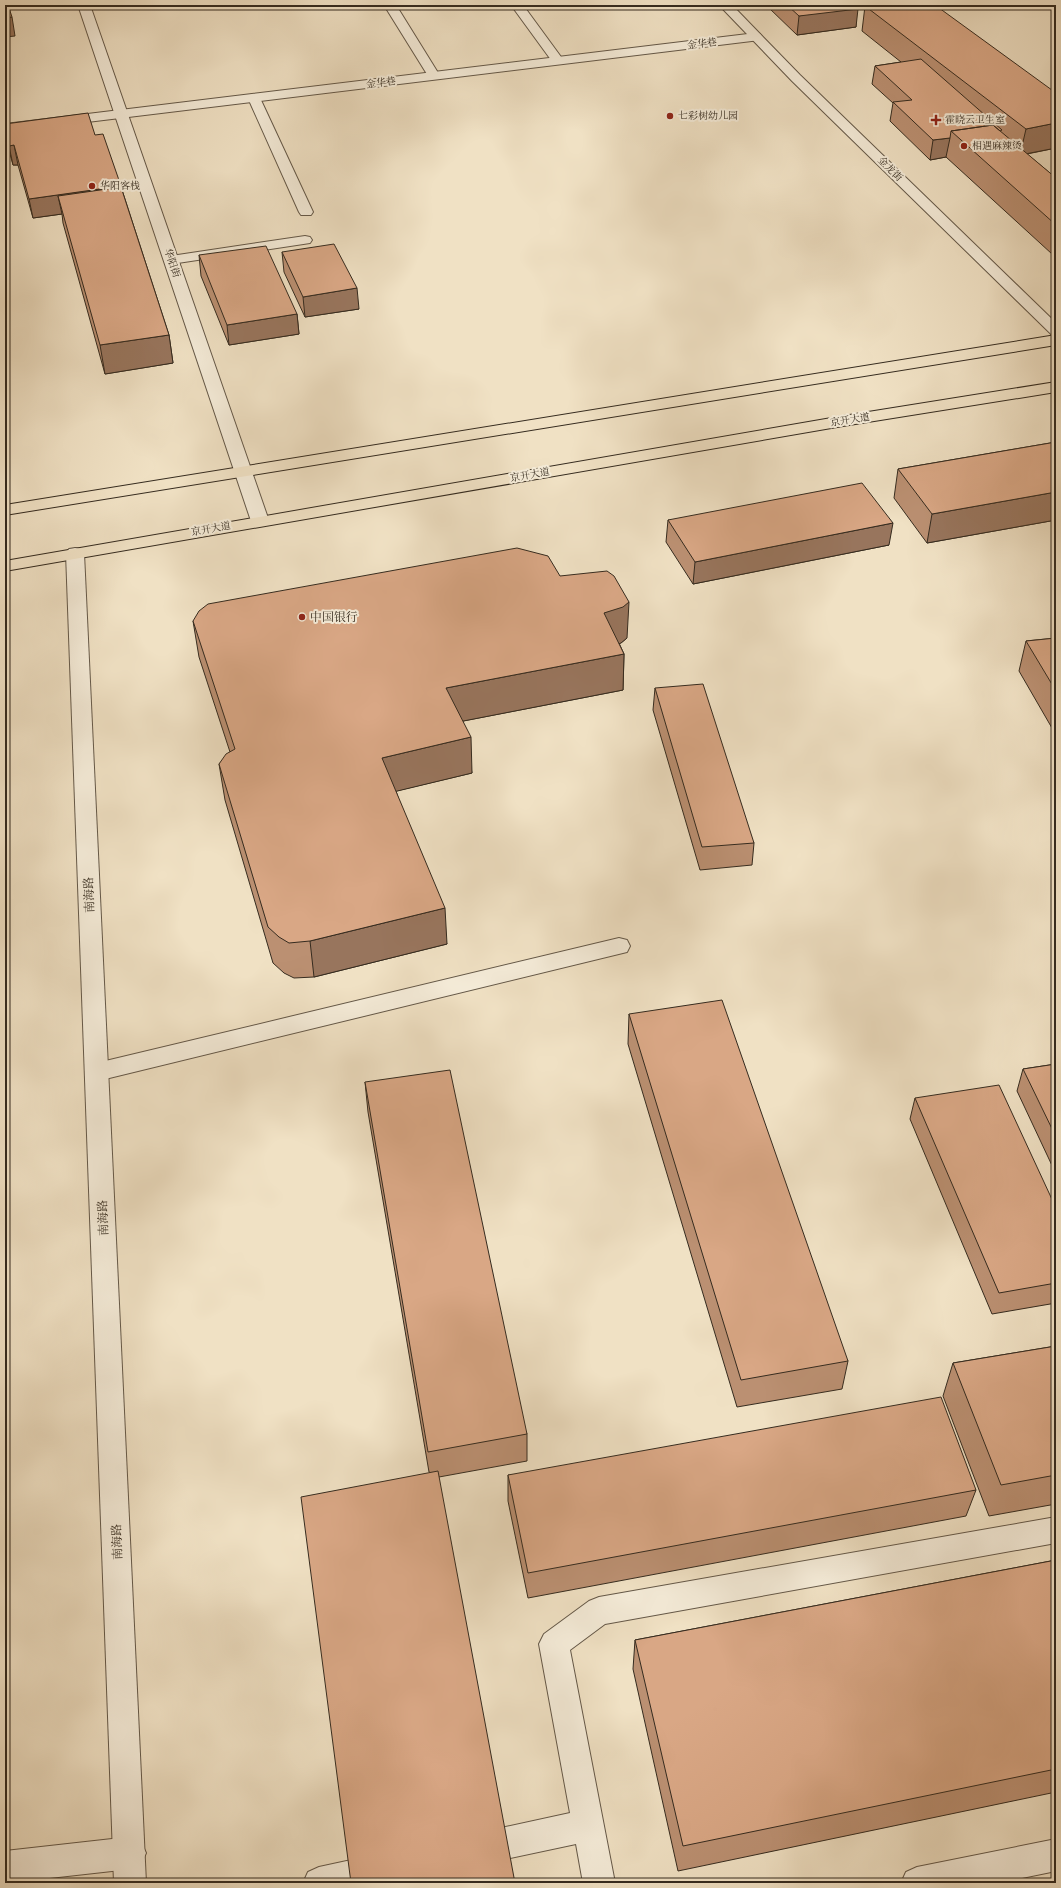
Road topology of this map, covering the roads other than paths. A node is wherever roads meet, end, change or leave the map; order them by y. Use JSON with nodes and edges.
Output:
{"nodes":[{"id":1,"x":84,"y":5,"type":"edge"},
{"id":2,"x":390,"y":5,"type":"edge"},
{"id":3,"x":517,"y":5,"type":"edge"},
{"id":4,"x":725,"y":5,"type":"edge"},
{"id":5,"x":756,"y":38,"type":"junction"},
{"id":6,"x":558,"y":61,"type":"junction"},
{"id":7,"x":434,"y":76,"type":"junction"},
{"id":8,"x":254,"y":98,"type":"junction"},
{"id":9,"x":122,"y":114,"type":"junction"},
{"id":10,"x":5,"y":128,"type":"edge"},
{"id":11,"x":306,"y":212,"type":"dead end"},
{"id":12,"x":305,"y":240,"type":"dead end"},
{"id":13,"x":171,"y":260,"type":"junction"},
{"id":14,"x":1056,"y":331,"type":"edge"},
{"id":15,"x":1056,"y":340,"type":"edge"},
{"id":16,"x":1056,"y":387,"type":"edge"},
{"id":17,"x":243,"y":470,"type":"junction"},
{"id":18,"x":5,"y":510,"type":"edge"},
{"id":19,"x":260,"y":520,"type":"junction"},
{"id":20,"x":75,"y":553,"type":"junction"},
{"id":21,"x":5,"y":566,"type":"edge"},
{"id":22,"x":619,"y":946,"type":"dead end"},
{"id":23,"x":97,"y":1072,"type":"junction"},
{"id":24,"x":1056,"y":1530,"type":"edge"},
{"id":25,"x":588,"y":1825,"type":"junction"},
{"id":26,"x":450,"y":1855,"type":"edge"},
{"id":27,"x":1056,"y":1855,"type":"edge"},
{"id":28,"x":403,"y":1865,"type":"edge"},
{"id":29,"x":5,"y":1866,"type":"edge"},
{"id":30,"x":130,"y":1868,"type":"edge"},
{"id":31,"x":319,"y":1883,"type":"edge"},
{"id":32,"x":599,"y":1883,"type":"edge"},
{"id":33,"x":917,"y":1883,"type":"edge"}],
"edges":[{"from":1,"to":9,"type":"street","name":"华阳街"},
{"from":2,"to":7,"type":"street"},
{"from":3,"to":6,"type":"street"},
{"from":4,"to":5,"type":"street","name":"金龙街"},
{"from":5,"to":6,"type":"street","name":"金华巷"},
{"from":5,"to":14,"type":"street","name":"金龙街"},
{"from":6,"to":7,"type":"street","name":"金华巷"},
{"from":7,"to":8,"type":"street","name":"金华巷"},
{"from":8,"to":9,"type":"street","name":"金华巷"},
{"from":8,"to":11,"type":"street"},
{"from":9,"to":10,"type":"street","name":"金华巷"},
{"from":9,"to":13,"type":"street","name":"华阳街"},
{"from":12,"to":13,"type":"street"},
{"from":13,"to":17,"type":"street","name":"华阳街"},
{"from":15,"to":17,"type":"main road"},
{"from":16,"to":19,"type":"main road","name":"京开大道"},
{"from":17,"to":18,"type":"main road"},
{"from":17,"to":19,"type":"street","name":"华阳街"},
{"from":19,"to":20,"type":"main road","name":"京开大道"},
{"from":20,"to":21,"type":"main road","name":"京开大道"},
{"from":20,"to":23,"type":"street","name":"南海路"},
{"from":22,"to":23,"type":"street"},
{"from":23,"to":30,"type":"street","name":"南海路"},
{"from":24,"to":25,"type":"street"},
{"from":25,"to":26,"type":"street"},
{"from":25,"to":32,"type":"street"},
{"from":27,"to":33,"type":"street"},
{"from":28,"to":31,"type":"street"},
{"from":29,"to":30,"type":"street"}]}
